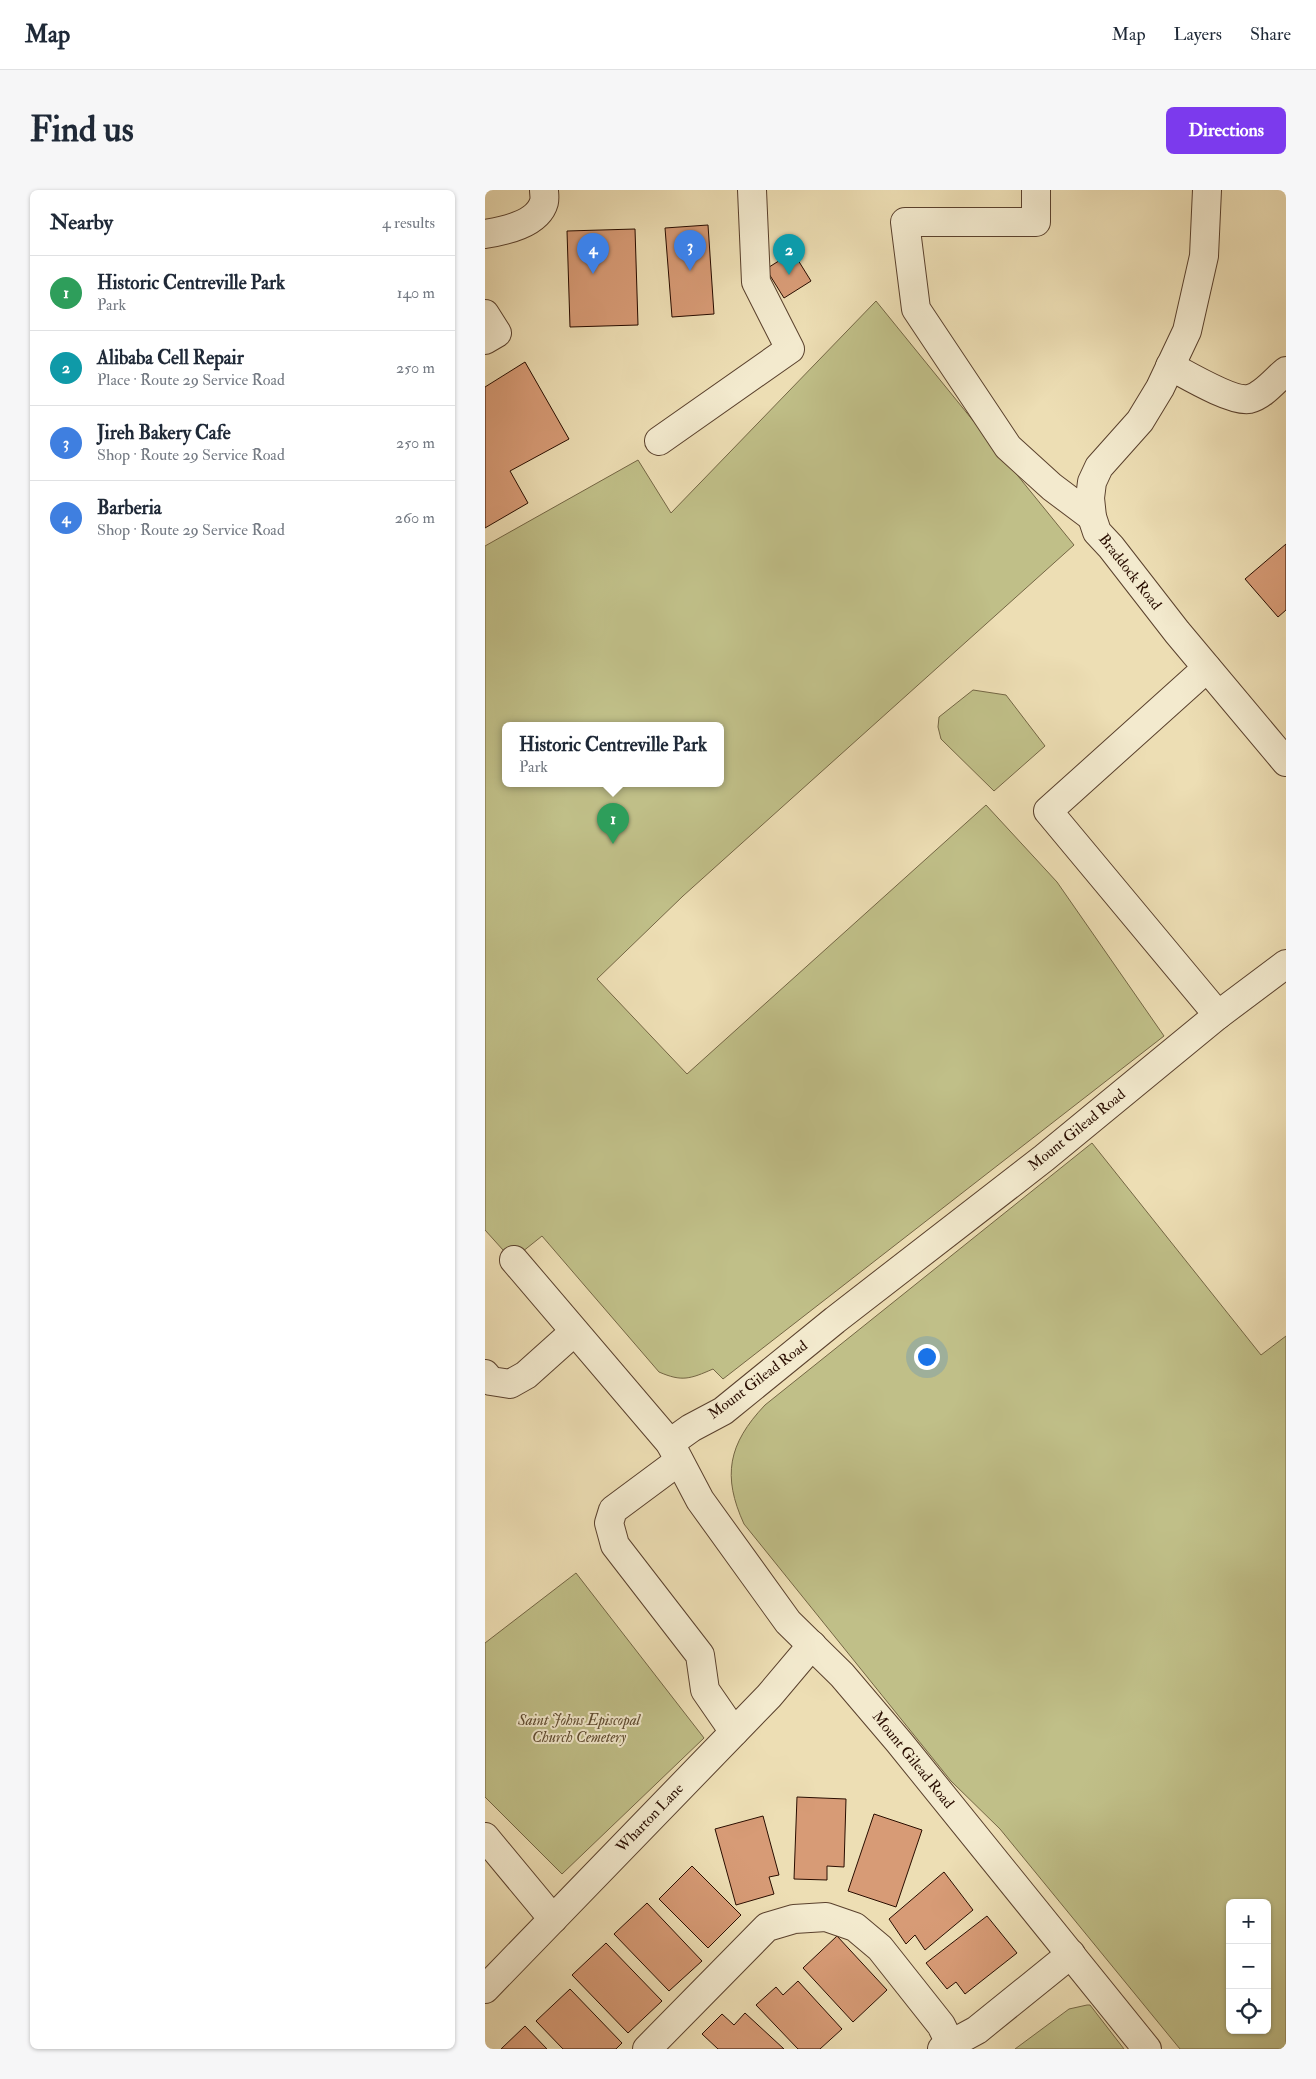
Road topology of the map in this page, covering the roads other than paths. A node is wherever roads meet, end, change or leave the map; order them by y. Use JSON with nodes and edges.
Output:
{"nodes":[{"id":1,"x":545,"y":190,"type":"edge"},
{"id":2,"x":752,"y":190,"type":"edge"},
{"id":3,"x":1036,"y":190,"type":"edge"},
{"id":4,"x":1207,"y":190,"type":"edge"},
{"id":5,"x":485,"y":234,"type":"edge"},
{"id":6,"x":485,"y":314,"type":"edge"},
{"id":7,"x":485,"y":340,"type":"edge"},
{"id":8,"x":1170,"y":366,"type":"junction"},
{"id":9,"x":1286,"y":371,"type":"edge"},
{"id":10,"x":659,"y":441,"type":"dead end"},
{"id":11,"x":1092,"y":517,"type":"junction"},
{"id":12,"x":1207,"y":668,"type":"junction"},
{"id":13,"x":1286,"y":762,"type":"edge"},
{"id":14,"x":1286,"y":964,"type":"edge"},
{"id":15,"x":1218,"y":1015,"type":"junction"},
{"id":16,"x":514,"y":1260,"type":"dead end"},
{"id":17,"x":574,"y":1332,"type":"junction"},
{"id":18,"x":485,"y":1374,"type":"edge"},
{"id":19,"x":675,"y":1452,"type":"junction"},
{"id":20,"x":812,"y":1645,"type":"junction"},
{"id":21,"x":734,"y":1732,"type":"junction"},
{"id":22,"x":485,"y":1837,"type":"edge"},
{"id":23,"x":553,"y":1919,"type":"junction"},
{"id":24,"x":1071,"y":1954,"type":"junction"},
{"id":25,"x":485,"y":1989,"type":"edge"},
{"id":26,"x":947,"y":2047,"type":"edge"},
{"id":27,"x":647,"y":2049,"type":"edge"},
{"id":28,"x":1147,"y":2049,"type":"edge"}],
"edges":[{"from":1,"to":5,"type":"street"},
{"from":2,"to":10,"type":"street"},
{"from":3,"to":11,"type":"street"},
{"from":4,"to":8,"type":"street","name":"Braddock Road"},
{"from":6,"to":7,"type":"street"},
{"from":8,"to":9,"type":"street"},
{"from":8,"to":11,"type":"street","name":"Braddock Road"},
{"from":11,"to":12,"type":"street","name":"Braddock Road"},
{"from":12,"to":13,"type":"street","name":"Braddock Road"},
{"from":12,"to":15,"type":"street"},
{"from":14,"to":15,"type":"street","name":"Mount Gilead Road"},
{"from":15,"to":19,"type":"street","name":"Mount Gilead Road"},
{"from":16,"to":17,"type":"street"},
{"from":17,"to":18,"type":"street"},
{"from":17,"to":19,"type":"street"},
{"from":19,"to":20,"type":"street","name":"Mount Gilead Road"},
{"from":19,"to":21,"type":"street"},
{"from":20,"to":21,"type":"street","name":"Wharton Lane"},
{"from":20,"to":24,"type":"street","name":"Mount Gilead Road"},
{"from":21,"to":23,"type":"street","name":"Wharton Lane"},
{"from":22,"to":23,"type":"street"},
{"from":23,"to":25,"type":"street","name":"Wharton Lane"},
{"from":24,"to":26,"type":"street"},
{"from":24,"to":28,"type":"street","name":"Mount Gilead Road"},
{"from":26,"to":27,"type":"street"}]}
